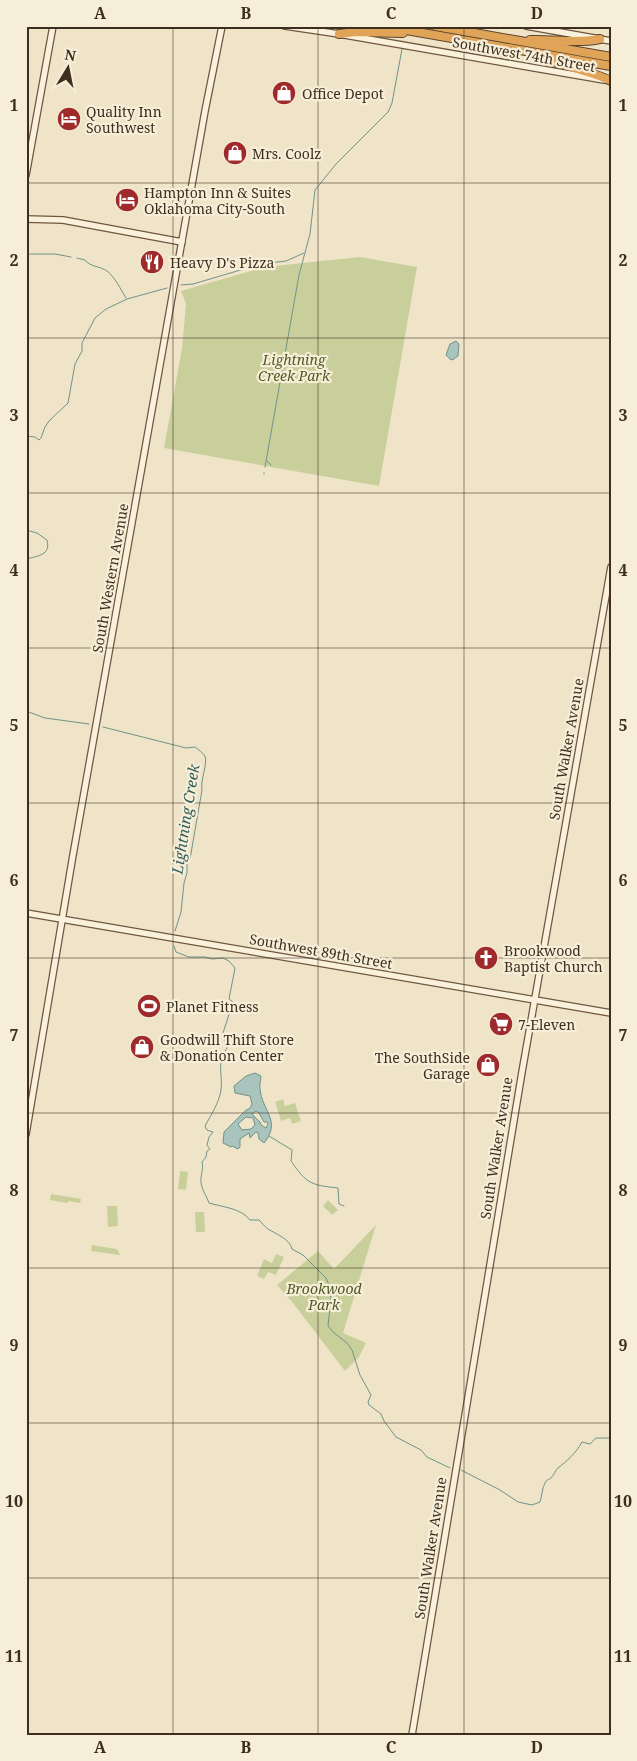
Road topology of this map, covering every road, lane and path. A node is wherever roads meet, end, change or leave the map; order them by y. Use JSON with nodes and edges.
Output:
{"nodes":[{"id":1,"x":53,"y":26,"type":"edge"},
{"id":2,"x":222,"y":26,"type":"edge"},
{"id":3,"x":285,"y":26,"type":"edge"},
{"id":4,"x":383,"y":26,"type":"edge"},
{"id":5,"x":435,"y":26,"type":"edge"},
{"id":6,"x":526,"y":26,"type":"edge"},
{"id":7,"x":418,"y":32,"type":"junction"},
{"id":8,"x":339,"y":34,"type":"junction"},
{"id":9,"x":600,"y":39,"type":"junction"},
{"id":10,"x":514,"y":40,"type":"junction"},
{"id":11,"x":611,"y":41,"type":"edge"},
{"id":12,"x":514,"y":49,"type":"junction"},
{"id":13,"x":611,"y":57,"type":"edge"},
{"id":14,"x":611,"y":66,"type":"edge"},
{"id":15,"x":611,"y":81,"type":"edge"},
{"id":16,"x":26,"y":175,"type":"edge"},
{"id":17,"x":26,"y":215,"type":"edge"},
{"id":18,"x":26,"y":219,"type":"edge"},
{"id":19,"x":182,"y":242,"type":"junction"},
{"id":20,"x":611,"y":567,"type":"edge"},
{"id":21,"x":26,"y":913,"type":"edge"},
{"id":22,"x":62,"y":919,"type":"junction"},
{"id":23,"x":534,"y":999,"type":"junction"},
{"id":24,"x":611,"y":1013,"type":"edge"},
{"id":25,"x":26,"y":1134,"type":"edge"},
{"id":26,"x":412,"y":1735,"type":"edge"}],
"edges":[{"from":1,"to":16,"type":"main road"},
{"from":2,"to":19,"type":"main road","name":"South Western Avenue"},
{"from":3,"to":8,"type":"main road","name":"Southwest 74th Street"},
{"from":4,"to":7,"type":"highway"},
{"from":5,"to":10,"type":"highway"},
{"from":6,"to":9,"type":"main road","name":"Southwest 74th Street"},
{"from":7,"to":8,"type":"highway"},
{"from":7,"to":12,"type":"highway"},
{"from":8,"to":15,"type":"main road","name":"Southwest 74th Street"},
{"from":9,"to":10,"type":"highway"},
{"from":9,"to":11,"type":"main road","name":"Southwest 74th Street"},
{"from":10,"to":13,"type":"highway"},
{"from":12,"to":14,"type":"highway"},
{"from":12,"to":15,"type":"highway"},
{"from":17,"to":18,"type":"main road"},
{"from":18,"to":19,"type":"main road"},
{"from":19,"to":22,"type":"main road","name":"South Western Avenue"},
{"from":20,"to":23,"type":"main road","name":"South Walker Avenue"},
{"from":21,"to":22,"type":"main road","name":"Southwest 89th Street"},
{"from":22,"to":23,"type":"main road","name":"Southwest 89th Street"},
{"from":22,"to":25,"type":"main road","name":"South Western Avenue"},
{"from":23,"to":24,"type":"main road","name":"Southwest 89th Street"},
{"from":23,"to":26,"type":"main road","name":"South Walker Avenue"}]}
